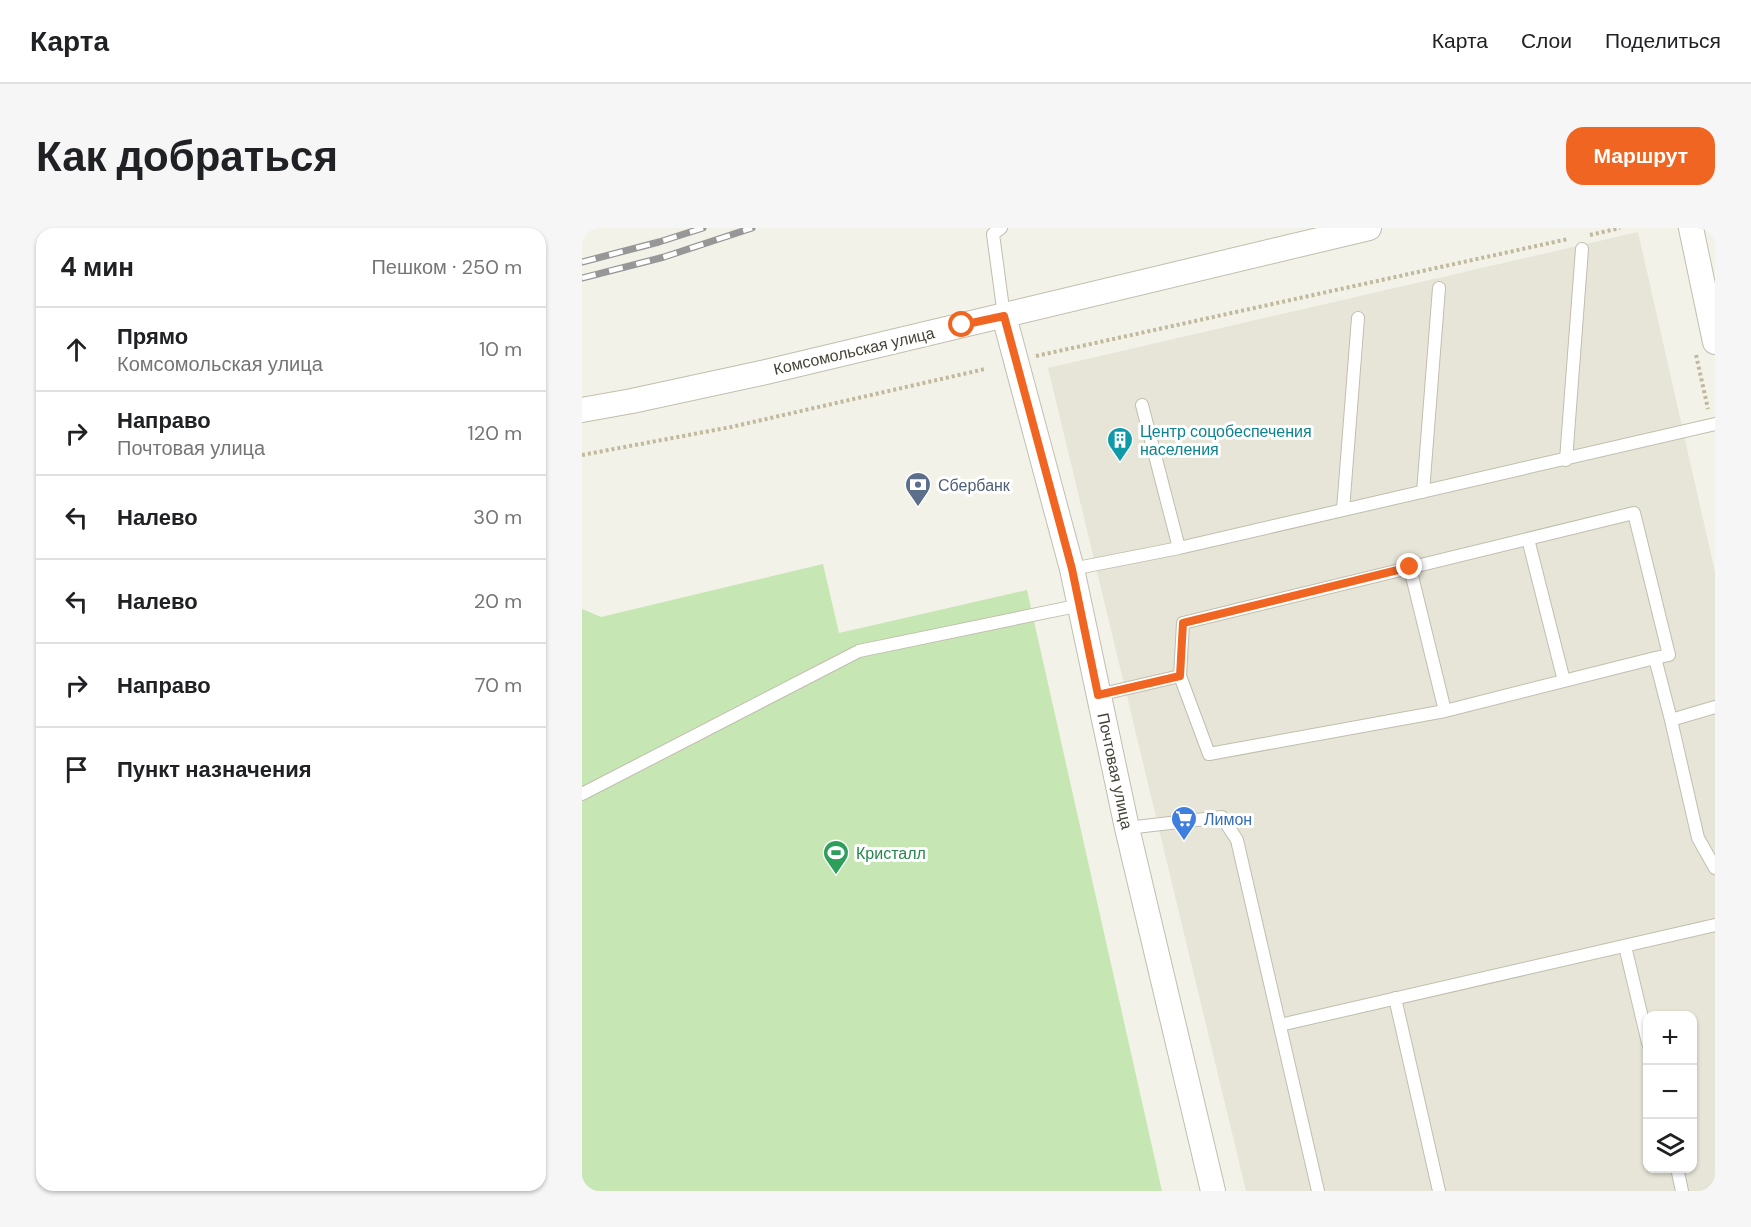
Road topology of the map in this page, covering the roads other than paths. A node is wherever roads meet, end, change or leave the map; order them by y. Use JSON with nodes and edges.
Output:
{"nodes":[{"id":1,"x":1369,"y":228,"type":"edge"},
{"id":2,"x":1691,"y":228,"type":"edge"},
{"id":3,"x":996,"y":230,"type":"edge"},
{"id":4,"x":1582,"y":249,"type":"dead end"},
{"id":5,"x":1439,"y":288,"type":"dead end"},
{"id":6,"x":1004,"y":316,"type":"junction"},
{"id":7,"x":1358,"y":318,"type":"dead end"},
{"id":8,"x":1715,"y":342,"type":"edge"},
{"id":9,"x":1142,"y":405,"type":"dead end"},
{"id":10,"x":582,"y":410,"type":"edge"},
{"id":11,"x":1715,"y":424,"type":"edge"},
{"id":12,"x":1566,"y":459,"type":"junction"},
{"id":13,"x":1423,"y":492,"type":"junction"},
{"id":14,"x":1343,"y":510,"type":"junction"},
{"id":15,"x":1528,"y":539,"type":"junction"},
{"id":16,"x":1179,"y":548,"type":"junction"},
{"id":17,"x":1410,"y":567,"type":"junction"},
{"id":18,"x":1072,"y":569,"type":"junction"},
{"id":19,"x":1081,"y":605,"type":"junction"},
{"id":20,"x":1655,"y":658,"type":"junction"},
{"id":21,"x":1180,"y":676,"type":"junction"},
{"id":22,"x":1564,"y":681,"type":"junction"},
{"id":23,"x":1098,"y":695,"type":"junction"},
{"id":24,"x":1715,"y":707,"type":"edge"},
{"id":25,"x":1445,"y":711,"type":"junction"},
{"id":26,"x":1671,"y":720,"type":"junction"},
{"id":27,"x":582,"y":794,"type":"edge"},
{"id":28,"x":1127,"y":828,"type":"junction"},
{"id":29,"x":1715,"y":868,"type":"edge"},
{"id":30,"x":1715,"y":925,"type":"edge"},
{"id":31,"x":1625,"y":946,"type":"junction"},
{"id":32,"x":1395,"y":998,"type":"junction"},
{"id":33,"x":1280,"y":1025,"type":"junction"},
{"id":34,"x":1643,"y":1025,"type":"edge"},
{"id":35,"x":1678,"y":1173,"type":"edge"},
{"id":36,"x":1213,"y":1191,"type":"edge"},
{"id":37,"x":1318,"y":1191,"type":"edge"},
{"id":38,"x":1439,"y":1191,"type":"edge"},
{"id":39,"x":1682,"y":1191,"type":"edge"}],
"edges":[{"from":1,"to":6,"type":"street","name":"Комсомольская улица"},
{"from":2,"to":8,"type":"street"},
{"from":3,"to":6,"type":"lane"},
{"from":4,"to":12,"type":"lane"},
{"from":5,"to":13,"type":"lane"},
{"from":6,"to":10,"type":"street","name":"Комсомольская улица"},
{"from":6,"to":18,"type":"street","name":"Почтовая улица"},
{"from":7,"to":14,"type":"lane"},
{"from":9,"to":16,"type":"lane"},
{"from":11,"to":12,"type":"lane"},
{"from":12,"to":13,"type":"lane"},
{"from":13,"to":14,"type":"lane"},
{"from":14,"to":16,"type":"lane"},
{"from":15,"to":17,"type":"lane"},
{"from":15,"to":20,"type":"lane"},
{"from":15,"to":22,"type":"lane"},
{"from":16,"to":18,"type":"lane"},
{"from":17,"to":21,"type":"lane"},
{"from":17,"to":25,"type":"lane"},
{"from":18,"to":19,"type":"street","name":"Почтовая улица"},
{"from":19,"to":23,"type":"street","name":"Почтовая улица"},
{"from":19,"to":27,"type":"lane"},
{"from":20,"to":22,"type":"lane"},
{"from":20,"to":26,"type":"lane"},
{"from":21,"to":23,"type":"lane"},
{"from":21,"to":25,"type":"lane"},
{"from":22,"to":25,"type":"lane"},
{"from":23,"to":28,"type":"street","name":"Почтовая улица"},
{"from":24,"to":26,"type":"lane"},
{"from":26,"to":29,"type":"lane"},
{"from":28,"to":33,"type":"lane"},
{"from":28,"to":36,"type":"street","name":"Почтовая улица"},
{"from":30,"to":31,"type":"lane"},
{"from":31,"to":32,"type":"lane"},
{"from":31,"to":34,"type":"lane"},
{"from":32,"to":33,"type":"lane"},
{"from":32,"to":38,"type":"lane"},
{"from":33,"to":37,"type":"lane"},
{"from":35,"to":39,"type":"lane"}]}
